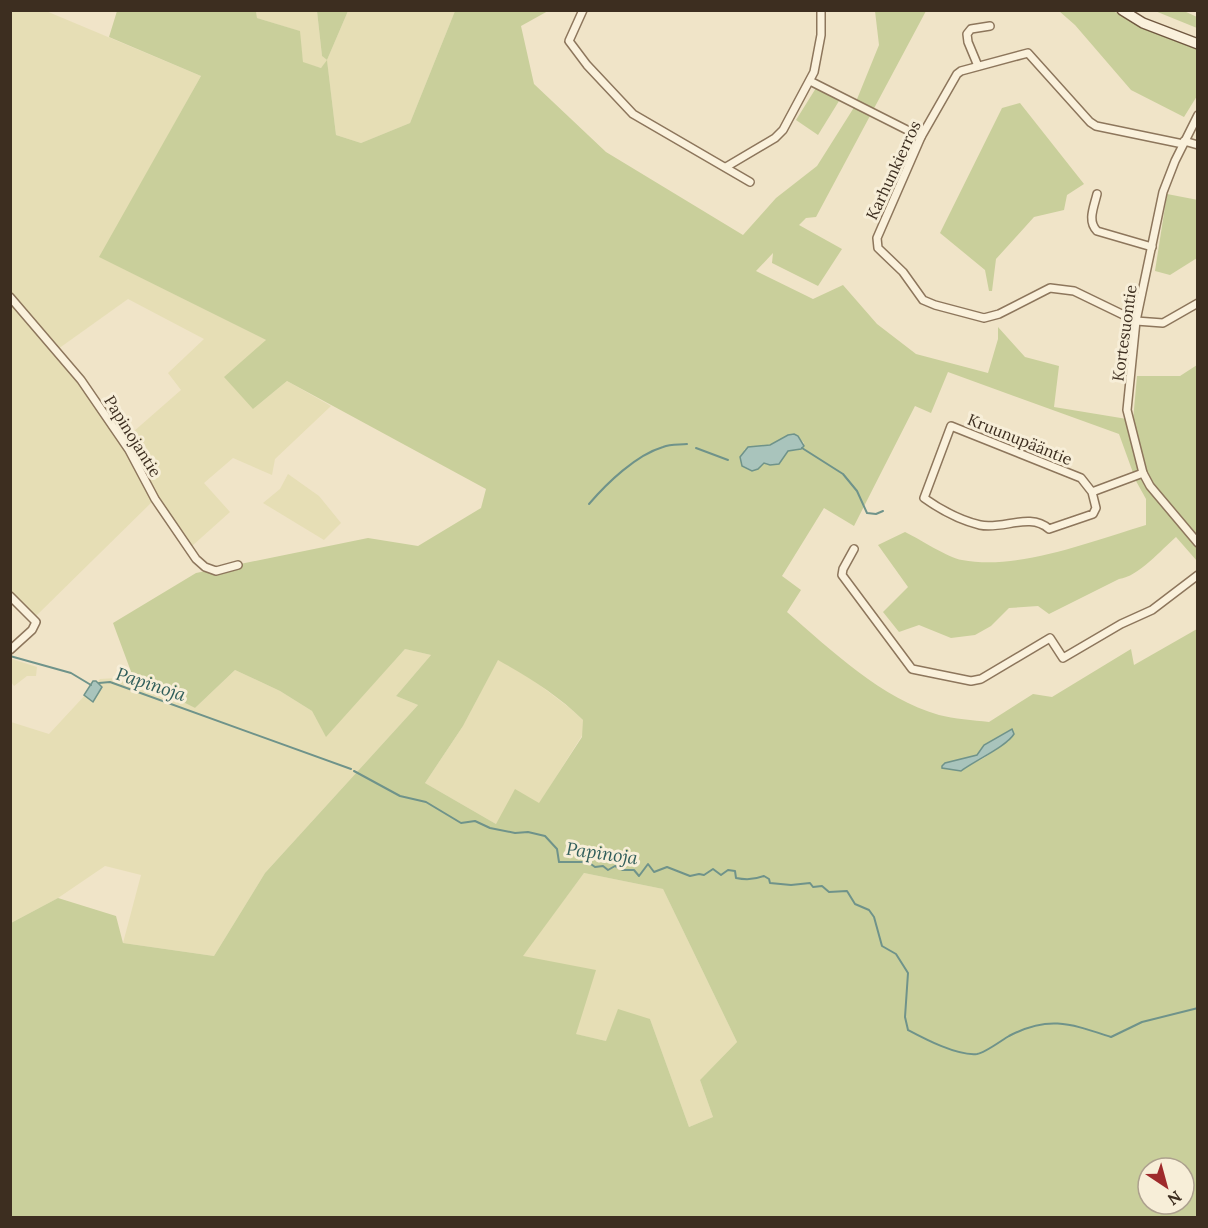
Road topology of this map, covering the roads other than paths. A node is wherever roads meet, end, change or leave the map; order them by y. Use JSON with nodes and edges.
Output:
{"nodes":[{"id":1,"x":583,"y":10,"type":"edge"},
{"id":2,"x":821,"y":10,"type":"edge"},
{"id":3,"x":1122,"y":10,"type":"edge"},
{"id":4,"x":990,"y":26,"type":"dead end"},
{"id":5,"x":1197,"y":44,"type":"edge"},
{"id":6,"x":978,"y":66,"type":"junction"},
{"id":7,"x":810,"y":81,"type":"junction"},
{"id":8,"x":1197,"y":115,"type":"edge"},
{"id":9,"x":921,"y":137,"type":"junction"},
{"id":10,"x":1184,"y":142,"type":"junction"},
{"id":11,"x":1197,"y":145,"type":"edge"},
{"id":12,"x":726,"y":167,"type":"junction"},
{"id":13,"x":750,"y":182,"type":"dead end"},
{"id":14,"x":1097,"y":194,"type":"dead end"},
{"id":15,"x":1152,"y":247,"type":"junction"},
{"id":16,"x":10,"y":297,"type":"edge"},
{"id":17,"x":1197,"y":303,"type":"edge"},
{"id":18,"x":1136,"y":321,"type":"junction"},
{"id":19,"x":1143,"y":473,"type":"junction"},
{"id":20,"x":1092,"y":492,"type":"junction"},
{"id":21,"x":1197,"y":543,"type":"edge"},
{"id":22,"x":855,"y":549,"type":"dead end"},
{"id":23,"x":238,"y":565,"type":"dead end"},
{"id":24,"x":1197,"y":575,"type":"edge"},
{"id":25,"x":10,"y":596,"type":"edge"},
{"id":26,"x":10,"y":650,"type":"edge"}],
"edges":[{"from":1,"to":12,"type":"street"},
{"from":2,"to":7,"type":"street"},
{"from":3,"to":5,"type":"main road"},
{"from":4,"to":6,"type":"street"},
{"from":6,"to":9,"type":"street","name":"Karhunkierros"},
{"from":6,"to":10,"type":"street","name":"Karhunkierros"},
{"from":7,"to":9,"type":"street"},
{"from":7,"to":12,"type":"street"},
{"from":8,"to":10,"type":"street","name":"Kortesuontie"},
{"from":9,"to":18,"type":"street","name":"Karhunkierros"},
{"from":10,"to":11,"type":"street"},
{"from":10,"to":15,"type":"street","name":"Kortesuontie"},
{"from":12,"to":13,"type":"street"},
{"from":14,"to":15,"type":"street"},
{"from":15,"to":18,"type":"street","name":"Kortesuontie"},
{"from":16,"to":23,"type":"street","name":"Papinojantie"},
{"from":17,"to":18,"type":"street"},
{"from":18,"to":19,"type":"street","name":"Kortesuontie"},
{"from":19,"to":20,"type":"street"},
{"from":19,"to":21,"type":"street","name":"Kortesuontie"},
{"from":20,"to":20,"type":"street","name":"Kruunupääntie"},
{"from":22,"to":24,"type":"street"},
{"from":25,"to":26,"type":"street"}]}
